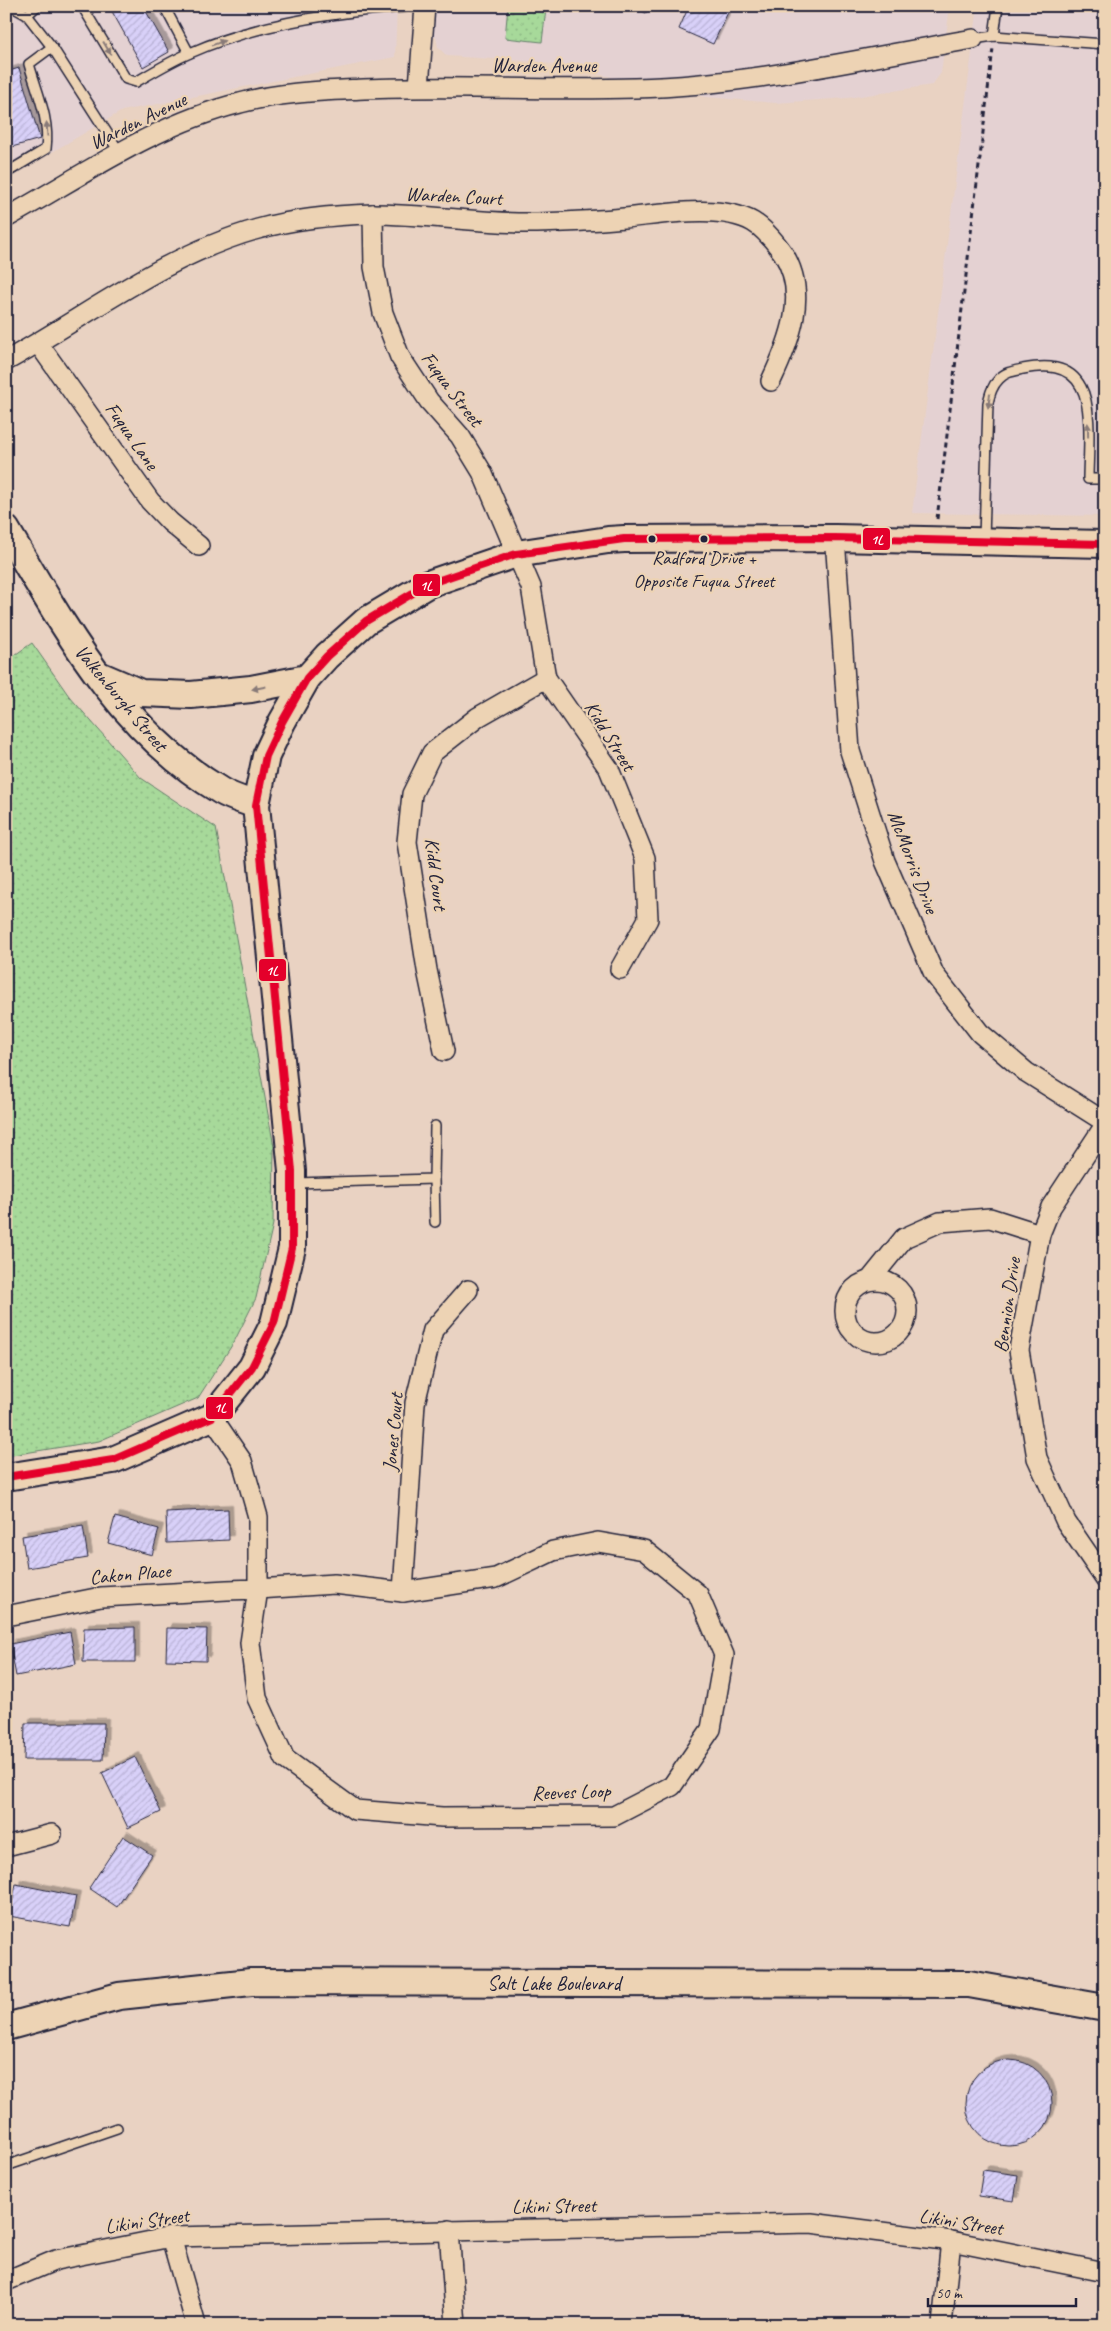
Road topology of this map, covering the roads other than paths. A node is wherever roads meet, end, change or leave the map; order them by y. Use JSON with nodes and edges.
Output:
{"nodes":[{"id":1,"x":11,"y":6,"type":"edge"},
{"id":2,"x":37,"y":6,"type":"edge"},
{"id":3,"x":82,"y":6,"type":"edge"},
{"id":4,"x":164,"y":6,"type":"edge"},
{"id":5,"x":425,"y":6,"type":"edge"},
{"id":6,"x":998,"y":6,"type":"edge"},
{"id":7,"x":27,"y":15,"type":"junction"},
{"id":8,"x":994,"y":36,"type":"junction"},
{"id":9,"x":972,"y":39,"type":"joint"},
{"id":10,"x":1105,"y":44,"type":"edge"},
{"id":11,"x":52,"y":47,"type":"junction"},
{"id":12,"x":189,"y":53,"type":"junction"},
{"id":13,"x":419,"y":87,"type":"junction"},
{"id":14,"x":120,"y":153,"type":"junction"},
{"id":15,"x":6,"y":173,"type":"edge"},
{"id":16,"x":373,"y":214,"type":"junction"},
{"id":17,"x":6,"y":218,"type":"edge"},
{"id":18,"x":38,"y":344,"type":"junction"},
{"id":19,"x":6,"y":361,"type":"edge"},
{"id":20,"x":771,"y":381,"type":"dead end"},
{"id":21,"x":1105,"y":479,"type":"edge"},
{"id":22,"x":6,"y":529,"type":"edge"},
{"id":23,"x":835,"y":538,"type":"junction"},
{"id":24,"x":984,"y":542,"type":"junction"},
{"id":25,"x":1105,"y":544,"type":"edge"},
{"id":26,"x":199,"y":546,"type":"dead end"},
{"id":27,"x":516,"y":554,"type":"junction"},
{"id":28,"x":96,"y":674,"type":"junction"},
{"id":29,"x":307,"y":678,"type":"junction"},
{"id":30,"x":546,"y":678,"type":"junction"},
{"id":31,"x":256,"y":805,"type":"junction"},
{"id":32,"x":620,"y":969,"type":"dead end"},
{"id":33,"x":444,"y":1051,"type":"dead end"},
{"id":34,"x":1105,"y":1124,"type":"edge"},
{"id":35,"x":435,"y":1126,"type":"dead end"},
{"id":36,"x":434,"y":1179,"type":"junction"},
{"id":37,"x":292,"y":1183,"type":"junction"},
{"id":38,"x":435,"y":1222,"type":"dead end"},
{"id":39,"x":1040,"y":1234,"type":"junction"},
{"id":40,"x":870,"y":1280,"type":"dead end"},
{"id":41,"x":468,"y":1290,"type":"dead end"},
{"id":42,"x":212,"y":1417,"type":"junction"},
{"id":43,"x":6,"y":1478,"type":"edge"},
{"id":44,"x":1105,"y":1579,"type":"edge"},
{"id":45,"x":258,"y":1589,"type":"junction"},
{"id":46,"x":403,"y":1592,"type":"junction"},
{"id":47,"x":6,"y":1616,"type":"edge"},
{"id":48,"x":52,"y":1834,"type":"dead end"},
{"id":49,"x":6,"y":1846,"type":"edge"},
{"id":50,"x":1105,"y":2008,"type":"edge"},
{"id":51,"x":6,"y":2027,"type":"edge"},
{"id":52,"x":117,"y":2128,"type":"dead end"},
{"id":53,"x":6,"y":2166,"type":"edge"},
{"id":54,"x":449,"y":2230,"type":"junction"},
{"id":55,"x":171,"y":2236,"type":"junction"},
{"id":56,"x":951,"y":2241,"type":"junction"},
{"id":57,"x":1105,"y":2272,"type":"edge"},
{"id":58,"x":6,"y":2281,"type":"edge"},
{"id":59,"x":196,"y":2325,"type":"edge"},
{"id":60,"x":456,"y":2325,"type":"edge"},
{"id":61,"x":942,"y":2325,"type":"edge"}],
"edges":[{"from":1,"to":7,"type":"lane"},
{"from":2,"to":7,"type":"lane"},
{"from":3,"to":12,"type":"lane","one_way":true},
{"from":4,"to":12,"type":"lane"},
{"from":12,"to":5,"type":"lane","one_way":true},
{"from":5,"to":13,"type":"street"},
{"from":6,"to":8,"type":"lane"},
{"from":7,"to":11,"type":"lane"},
{"from":8,"to":9,"type":"lane","name":"Warden Avenue"},
{"from":8,"to":10,"type":"lane","name":"Warden Avenue"},
{"from":9,"to":13,"type":"street","name":"Warden Avenue"},
{"from":11,"to":14,"type":"lane"},
{"from":15,"to":11,"type":"lane","one_way":true},
{"from":13,"to":14,"type":"street","name":"Warden Avenue"},
{"from":14,"to":17,"type":"street","name":"Warden Avenue"},
{"from":16,"to":18,"type":"street","name":"Warden Court"},
{"from":16,"to":20,"type":"street","name":"Warden Court"},
{"from":16,"to":27,"type":"street","name":"Fuqua Street"},
{"from":18,"to":19,"type":"street","name":"Warden Court"},
{"from":18,"to":26,"type":"street","name":"Fuqua Lane"},
{"from":21,"to":24,"type":"lane","one_way":true},
{"from":22,"to":28,"type":"street","name":"Valkenburgh Street"},
{"from":23,"to":24,"type":"street"},
{"from":23,"to":27,"type":"street"},
{"from":23,"to":34,"type":"street","name":"McMorris Drive"},
{"from":24,"to":25,"type":"street"},
{"from":27,"to":29,"type":"street"},
{"from":27,"to":30,"type":"street","name":"Kidd Street"},
{"from":29,"to":28,"type":"street","one_way":true},
{"from":28,"to":31,"type":"street","name":"Valkenburgh Street"},
{"from":29,"to":31,"type":"street"},
{"from":30,"to":32,"type":"street","name":"Kidd Street"},
{"from":30,"to":33,"type":"street","name":"Kidd Court"},
{"from":31,"to":37,"type":"street"},
{"from":34,"to":39,"type":"street","name":"Bennion Drive"},
{"from":35,"to":36,"type":"lane"},
{"from":36,"to":37,"type":"lane"},
{"from":36,"to":38,"type":"lane"},
{"from":37,"to":42,"type":"street"},
{"from":39,"to":40,"type":"street"},
{"from":39,"to":44,"type":"street","name":"Bennion Drive"},
{"from":41,"to":46,"type":"street","name":"Jones Court"},
{"from":42,"to":43,"type":"street"},
{"from":42,"to":45,"type":"street","name":"Reeves Loop"},
{"from":45,"to":46,"type":"street","name":"Reeves Loop"},
{"from":45,"to":46,"type":"street","name":"Reeves Loop"},
{"from":45,"to":47,"type":"street","name":"Cakon Place"},
{"from":48,"to":49,"type":"street"},
{"from":50,"to":51,"type":"street","name":"Salt Lake Boulevard"},
{"from":52,"to":53,"type":"lane"},
{"from":54,"to":55,"type":"street","name":"Likini Street"},
{"from":54,"to":56,"type":"street","name":"Likini Street"},
{"from":54,"to":60,"type":"street"},
{"from":55,"to":58,"type":"street","name":"Likini Street"},
{"from":55,"to":59,"type":"street"},
{"from":56,"to":57,"type":"street","name":"Likini Street"},
{"from":56,"to":61,"type":"street"}]}
